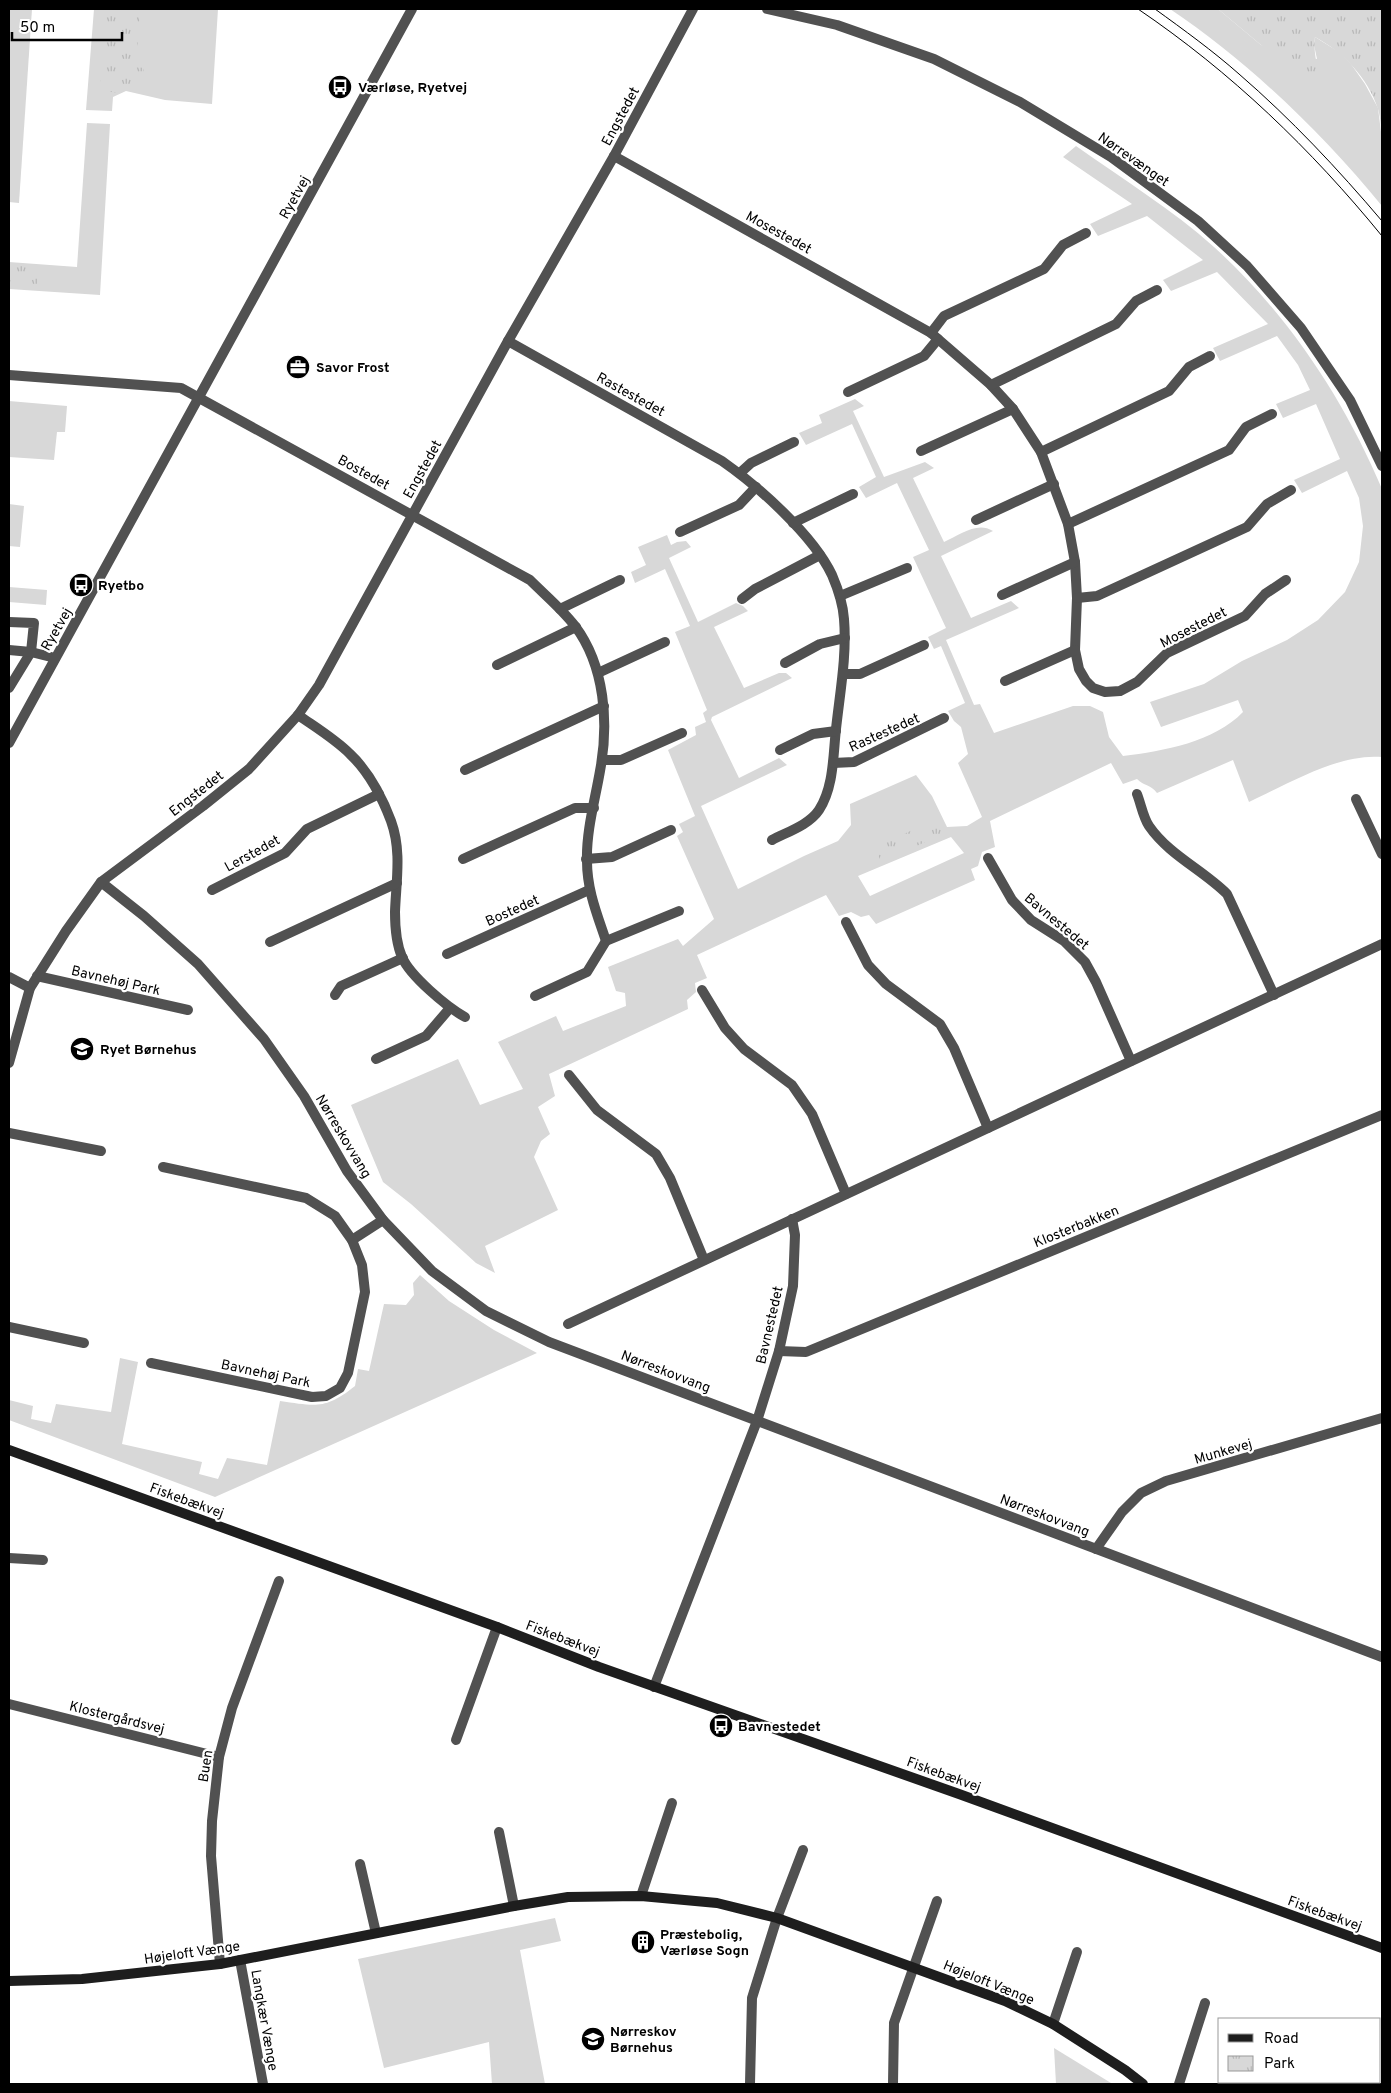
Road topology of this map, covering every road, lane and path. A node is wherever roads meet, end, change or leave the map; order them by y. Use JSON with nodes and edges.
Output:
{"nodes":[{"id":1,"x":412,"y":9,"type":"edge"},
{"id":2,"x":693,"y":9,"type":"edge"},
{"id":3,"x":767,"y":9,"type":"edge"},
{"id":4,"x":614,"y":156,"type":"junction"},
{"id":5,"x":1086,"y":234,"type":"dead end"},
{"id":6,"x":1157,"y":290,"type":"dead end"},
{"id":7,"x":934,"y":336,"type":"junction"},
{"id":8,"x":508,"y":341,"type":"junction"},
{"id":9,"x":1210,"y":356,"type":"dead end"},
{"id":10,"x":9,"y":376,"type":"edge"},
{"id":11,"x":991,"y":385,"type":"junction"},
{"id":12,"x":848,"y":392,"type":"dead end"},
{"id":13,"x":200,"y":397,"type":"junction"},
{"id":14,"x":1013,"y":409,"type":"junction"},
{"id":15,"x":1272,"y":414,"type":"dead end"},
{"id":16,"x":794,"y":442,"type":"dead end"},
{"id":17,"x":921,"y":451,"type":"dead end"},
{"id":18,"x":1041,"y":452,"type":"junction"},
{"id":19,"x":1382,"y":466,"type":"edge"},
{"id":20,"x":740,"y":473,"type":"junction"},
{"id":21,"x":1054,"y":484,"type":"junction"},
{"id":22,"x":756,"y":487,"type":"junction"},
{"id":23,"x":1291,"y":490,"type":"dead end"},
{"id":24,"x":853,"y":494,"type":"dead end"},
{"id":25,"x":412,"y":514,"type":"junction"},
{"id":26,"x":976,"y":520,"type":"dead end"},
{"id":27,"x":793,"y":523,"type":"junction"},
{"id":28,"x":1068,"y":524,"type":"junction"},
{"id":29,"x":680,"y":532,"type":"dead end"},
{"id":30,"x":820,"y":555,"type":"junction"},
{"id":31,"x":1075,"y":562,"type":"junction"},
{"id":32,"x":907,"y":568,"type":"dead end"},
{"id":33,"x":620,"y":580,"type":"dead end"},
{"id":34,"x":1286,"y":580,"type":"dead end"},
{"id":35,"x":1002,"y":595,"type":"dead end"},
{"id":36,"x":840,"y":596,"type":"junction"},
{"id":37,"x":1077,"y":598,"type":"junction"},
{"id":38,"x":742,"y":599,"type":"dead end"},
{"id":39,"x":560,"y":609,"type":"junction"},
{"id":40,"x":9,"y":622,"type":"edge"},
{"id":41,"x":576,"y":627,"type":"junction"},
{"id":42,"x":845,"y":638,"type":"junction"},
{"id":43,"x":665,"y":642,"type":"dead end"},
{"id":44,"x":924,"y":645,"type":"dead end"},
{"id":45,"x":9,"y":650,"type":"edge"},
{"id":46,"x":1075,"y":650,"type":"junction"},
{"id":47,"x":31,"y":652,"type":"junction"},
{"id":48,"x":55,"y":658,"type":"junction"},
{"id":49,"x":785,"y":663,"type":"dead end"},
{"id":50,"x":497,"y":666,"type":"dead end"},
{"id":51,"x":598,"y":673,"type":"junction"},
{"id":52,"x":843,"y":674,"type":"junction"},
{"id":53,"x":1005,"y":681,"type":"dead end"},
{"id":54,"x":9,"y":688,"type":"edge"},
{"id":55,"x":604,"y":706,"type":"junction"},
{"id":56,"x":298,"y":715,"type":"junction"},
{"id":57,"x":944,"y":718,"type":"dead end"},
{"id":58,"x":836,"y":731,"type":"junction"},
{"id":59,"x":682,"y":733,"type":"dead end"},
{"id":60,"x":9,"y":743,"type":"edge"},
{"id":61,"x":780,"y":750,"type":"dead end"},
{"id":62,"x":602,"y":760,"type":"junction"},
{"id":63,"x":833,"y":763,"type":"junction"},
{"id":64,"x":465,"y":770,"type":"dead end"},
{"id":65,"x":379,"y":794,"type":"junction"},
{"id":66,"x":1137,"y":794,"type":"dead end"},
{"id":67,"x":1356,"y":799,"type":"dead end"},
{"id":68,"x":594,"y":808,"type":"junction"},
{"id":69,"x":671,"y":830,"type":"dead end"},
{"id":70,"x":772,"y":840,"type":"dead end"},
{"id":71,"x":1382,"y":854,"type":"edge"},
{"id":72,"x":988,"y":858,"type":"dead end"},
{"id":73,"x":463,"y":859,"type":"dead end"},
{"id":74,"x":586,"y":859,"type":"junction"},
{"id":75,"x":101,"y":882,"type":"junction"},
{"id":76,"x":398,"y":882,"type":"junction"},
{"id":77,"x":212,"y":890,"type":"dead end"},
{"id":78,"x":589,"y":890,"type":"junction"},
{"id":79,"x":678,"y":911,"type":"dead end"},
{"id":80,"x":846,"y":922,"type":"dead end"},
{"id":81,"x":270,"y":942,"type":"dead end"},
{"id":82,"x":606,"y":942,"type":"junction"},
{"id":83,"x":1382,"y":944,"type":"edge"},
{"id":84,"x":447,"y":954,"type":"dead end"},
{"id":85,"x":403,"y":958,"type":"junction"},
{"id":86,"x":38,"y":976,"type":"junction"},
{"id":87,"x":9,"y":977,"type":"edge"},
{"id":88,"x":30,"y":988,"type":"junction"},
{"id":89,"x":702,"y":990,"type":"dead end"},
{"id":90,"x":335,"y":995,"type":"dead end"},
{"id":91,"x":1274,"y":995,"type":"junction"},
{"id":92,"x":535,"y":996,"type":"dead end"},
{"id":93,"x":450,"y":1008,"type":"junction"},
{"id":94,"x":188,"y":1010,"type":"dead end"},
{"id":95,"x":465,"y":1017,"type":"dead end"},
{"id":96,"x":376,"y":1059,"type":"dead end"},
{"id":97,"x":1131,"y":1061,"type":"junction"},
{"id":98,"x":9,"y":1063,"type":"edge"},
{"id":99,"x":569,"y":1075,"type":"dead end"},
{"id":100,"x":1382,"y":1115,"type":"edge"},
{"id":101,"x":988,"y":1128,"type":"junction"},
{"id":102,"x":9,"y":1133,"type":"edge"},
{"id":103,"x":101,"y":1151,"type":"dead end"},
{"id":104,"x":163,"y":1167,"type":"dead end"},
{"id":105,"x":846,"y":1194,"type":"junction"},
{"id":106,"x":792,"y":1219,"type":"junction"},
{"id":107,"x":383,"y":1220,"type":"junction"},
{"id":108,"x":352,"y":1240,"type":"junction"},
{"id":109,"x":704,"y":1260,"type":"junction"},
{"id":110,"x":568,"y":1324,"type":"dead end"},
{"id":111,"x":9,"y":1327,"type":"edge"},
{"id":112,"x":84,"y":1343,"type":"dead end"},
{"id":113,"x":779,"y":1351,"type":"junction"},
{"id":114,"x":151,"y":1363,"type":"dead end"},
{"id":115,"x":1382,"y":1418,"type":"edge"},
{"id":116,"x":757,"y":1421,"type":"junction"},
{"id":117,"x":9,"y":1450,"type":"edge"},
{"id":118,"x":1096,"y":1549,"type":"junction"},
{"id":119,"x":9,"y":1558,"type":"edge"},
{"id":120,"x":43,"y":1560,"type":"dead end"},
{"id":121,"x":279,"y":1581,"type":"dead end"},
{"id":122,"x":497,"y":1627,"type":"junction"},
{"id":123,"x":1382,"y":1657,"type":"edge"},
{"id":124,"x":654,"y":1687,"type":"junction"},
{"id":125,"x":9,"y":1704,"type":"edge"},
{"id":126,"x":456,"y":1740,"type":"dead end"},
{"id":127,"x":219,"y":1757,"type":"junction"},
{"id":128,"x":672,"y":1803,"type":"dead end"},
{"id":129,"x":499,"y":1832,"type":"dead end"},
{"id":130,"x":803,"y":1850,"type":"dead end"},
{"id":131,"x":360,"y":1864,"type":"dead end"},
{"id":132,"x":641,"y":1896,"type":"junction"},
{"id":133,"x":937,"y":1901,"type":"dead end"},
{"id":134,"x":514,"y":1906,"type":"junction"},
{"id":135,"x":777,"y":1918,"type":"junction"},
{"id":136,"x":376,"y":1933,"type":"junction"},
{"id":137,"x":1382,"y":1948,"type":"edge"},
{"id":138,"x":1077,"y":1952,"type":"dead end"},
{"id":139,"x":240,"y":1960,"type":"junction"},
{"id":140,"x":220,"y":1964,"type":"junction"},
{"id":141,"x":914,"y":1967,"type":"junction"},
{"id":142,"x":9,"y":1981,"type":"edge"},
{"id":143,"x":1205,"y":2003,"type":"dead end"},
{"id":144,"x":1053,"y":2024,"type":"junction"},
{"id":145,"x":263,"y":2084,"type":"edge"},
{"id":146,"x":750,"y":2084,"type":"edge"},
{"id":147,"x":893,"y":2084,"type":"edge"},
{"id":148,"x":1142,"y":2084,"type":"edge"},
{"id":149,"x":1179,"y":2084,"type":"edge"}],
"edges":[{"from":1,"to":13,"type":"street","name":"Ryetvej"},
{"from":2,"to":4,"type":"street","name":"Engstedet"},
{"from":3,"to":19,"type":"street","name":"Nørrevænget"},
{"from":4,"to":7,"type":"street","name":"Mosestedet"},
{"from":4,"to":8,"type":"street","name":"Engstedet"},
{"from":5,"to":7,"type":"street"},
{"from":6,"to":11,"type":"street"},
{"from":7,"to":11,"type":"street","name":"Mosestedet"},
{"from":7,"to":12,"type":"street"},
{"from":8,"to":20,"type":"street","name":"Rastestedet"},
{"from":8,"to":25,"type":"street","name":"Engstedet"},
{"from":9,"to":18,"type":"street"},
{"from":10,"to":13,"type":"street"},
{"from":11,"to":14,"type":"street","name":"Mosestedet"},
{"from":13,"to":25,"type":"street","name":"Bostedet"},
{"from":13,"to":48,"type":"street","name":"Ryetvej"},
{"from":14,"to":17,"type":"street"},
{"from":14,"to":18,"type":"street","name":"Mosestedet"},
{"from":15,"to":28,"type":"street"},
{"from":16,"to":20,"type":"street"},
{"from":18,"to":21,"type":"street","name":"Mosestedet"},
{"from":20,"to":22,"type":"street","name":"Rastestedet"},
{"from":21,"to":26,"type":"street"},
{"from":21,"to":28,"type":"street","name":"Mosestedet"},
{"from":22,"to":27,"type":"street","name":"Rastestedet"},
{"from":22,"to":29,"type":"street"},
{"from":23,"to":37,"type":"street"},
{"from":24,"to":27,"type":"street"},
{"from":25,"to":39,"type":"street","name":"Bostedet"},
{"from":25,"to":56,"type":"street","name":"Engstedet"},
{"from":27,"to":30,"type":"street","name":"Rastestedet"},
{"from":28,"to":31,"type":"street","name":"Mosestedet"},
{"from":30,"to":36,"type":"street","name":"Rastestedet"},
{"from":30,"to":38,"type":"street"},
{"from":31,"to":35,"type":"street"},
{"from":31,"to":37,"type":"street","name":"Mosestedet"},
{"from":32,"to":36,"type":"street"},
{"from":33,"to":39,"type":"street"},
{"from":34,"to":46,"type":"street","name":"Mosestedet"},
{"from":36,"to":42,"type":"street","name":"Rastestedet"},
{"from":37,"to":46,"type":"street","name":"Mosestedet"},
{"from":39,"to":41,"type":"street","name":"Bostedet"},
{"from":40,"to":47,"type":"street"},
{"from":41,"to":50,"type":"street"},
{"from":41,"to":51,"type":"street","name":"Bostedet"},
{"from":42,"to":49,"type":"street"},
{"from":42,"to":52,"type":"street","name":"Rastestedet"},
{"from":43,"to":51,"type":"street"},
{"from":44,"to":52,"type":"street"},
{"from":45,"to":47,"type":"street"},
{"from":46,"to":53,"type":"street"},
{"from":47,"to":48,"type":"street"},
{"from":47,"to":54,"type":"street"},
{"from":48,"to":60,"type":"street","name":"Ryetvej"},
{"from":51,"to":55,"type":"street","name":"Bostedet"},
{"from":52,"to":58,"type":"street","name":"Rastestedet"},
{"from":55,"to":62,"type":"street","name":"Bostedet"},
{"from":55,"to":64,"type":"street"},
{"from":56,"to":65,"type":"street"},
{"from":56,"to":75,"type":"street","name":"Engstedet"},
{"from":57,"to":63,"type":"street","name":"Rastestedet"},
{"from":58,"to":61,"type":"street","name":"Rastestedet"},
{"from":58,"to":63,"type":"street","name":"Rastestedet"},
{"from":59,"to":62,"type":"street"},
{"from":62,"to":68,"type":"street","name":"Bostedet"},
{"from":63,"to":70,"type":"street","name":"Rastestedet"},
{"from":65,"to":76,"type":"street"},
{"from":65,"to":77,"type":"street","name":"Lerstedet"},
{"from":66,"to":91,"type":"street"},
{"from":67,"to":71,"type":"street"},
{"from":68,"to":73,"type":"street"},
{"from":68,"to":74,"type":"street","name":"Bostedet"},
{"from":69,"to":74,"type":"street"},
{"from":72,"to":97,"type":"street","name":"Bavnestedet"},
{"from":74,"to":78,"type":"street","name":"Bostedet"},
{"from":75,"to":86,"type":"street"},
{"from":75,"to":107,"type":"street","name":"Nørreskovvang"},
{"from":76,"to":81,"type":"street"},
{"from":76,"to":85,"type":"street"},
{"from":78,"to":82,"type":"street","name":"Bostedet"},
{"from":78,"to":84,"type":"street","name":"Bostedet"},
{"from":79,"to":82,"type":"street"},
{"from":80,"to":101,"type":"street"},
{"from":82,"to":92,"type":"street"},
{"from":83,"to":91,"type":"street"},
{"from":85,"to":90,"type":"street"},
{"from":85,"to":93,"type":"street"},
{"from":86,"to":88,"type":"street"},
{"from":86,"to":94,"type":"street","name":"Bavnehøj Park"},
{"from":87,"to":88,"type":"street"},
{"from":88,"to":98,"type":"street"},
{"from":89,"to":105,"type":"street"},
{"from":91,"to":97,"type":"street"},
{"from":93,"to":95,"type":"street"},
{"from":93,"to":96,"type":"street"},
{"from":97,"to":101,"type":"street"},
{"from":99,"to":109,"type":"street"},
{"from":100,"to":113,"type":"street","name":"Klosterbakken"},
{"from":101,"to":105,"type":"street"},
{"from":102,"to":103,"type":"street"},
{"from":104,"to":108,"type":"street","name":"Bavnehøj Park"},
{"from":105,"to":106,"type":"street"},
{"from":106,"to":109,"type":"street"},
{"from":106,"to":113,"type":"street","name":"Bavnestedet"},
{"from":107,"to":108,"type":"street"},
{"from":107,"to":116,"type":"street","name":"Nørreskovvang"},
{"from":108,"to":114,"type":"street","name":"Bavnehøj Park"},
{"from":109,"to":110,"type":"street"},
{"from":111,"to":112,"type":"street"},
{"from":113,"to":116,"type":"street","name":"Bavnestedet"},
{"from":115,"to":118,"type":"street","name":"Munkevej"},
{"from":116,"to":118,"type":"street","name":"Nørreskovvang"},
{"from":116,"to":124,"type":"street","name":"Bavnestedet"},
{"from":117,"to":122,"type":"street","name":"Fiskebækvej"},
{"from":118,"to":123,"type":"street","name":"Nørreskovvang"},
{"from":119,"to":120,"type":"street"},
{"from":121,"to":127,"type":"street","name":"Buen"},
{"from":122,"to":124,"type":"street","name":"Fiskebækvej"},
{"from":122,"to":126,"type":"street"},
{"from":124,"to":137,"type":"street","name":"Fiskebækvej"},
{"from":125,"to":127,"type":"street","name":"Klostergårdsvej"},
{"from":127,"to":140,"type":"street","name":"Buen"},
{"from":128,"to":132,"type":"street"},
{"from":129,"to":134,"type":"street"},
{"from":130,"to":135,"type":"street"},
{"from":131,"to":136,"type":"street"},
{"from":132,"to":134,"type":"street","name":"Højeloft Vænge"},
{"from":132,"to":135,"type":"street","name":"Højeloft Vænge"},
{"from":133,"to":141,"type":"street"},
{"from":134,"to":136,"type":"street","name":"Højeloft Vænge"},
{"from":135,"to":141,"type":"street","name":"Højeloft Vænge"},
{"from":135,"to":146,"type":"street"},
{"from":136,"to":139,"type":"street","name":"Højeloft Vænge"},
{"from":138,"to":144,"type":"street"},
{"from":139,"to":140,"type":"street","name":"Højeloft Vænge"},
{"from":139,"to":145,"type":"street","name":"Langkær Vænge"},
{"from":140,"to":142,"type":"street","name":"Højeloft Vænge"},
{"from":141,"to":144,"type":"street","name":"Højeloft Vænge"},
{"from":141,"to":147,"type":"street"},
{"from":143,"to":149,"type":"street"},
{"from":144,"to":148,"type":"street","name":"Højeloft Vænge"}]}
